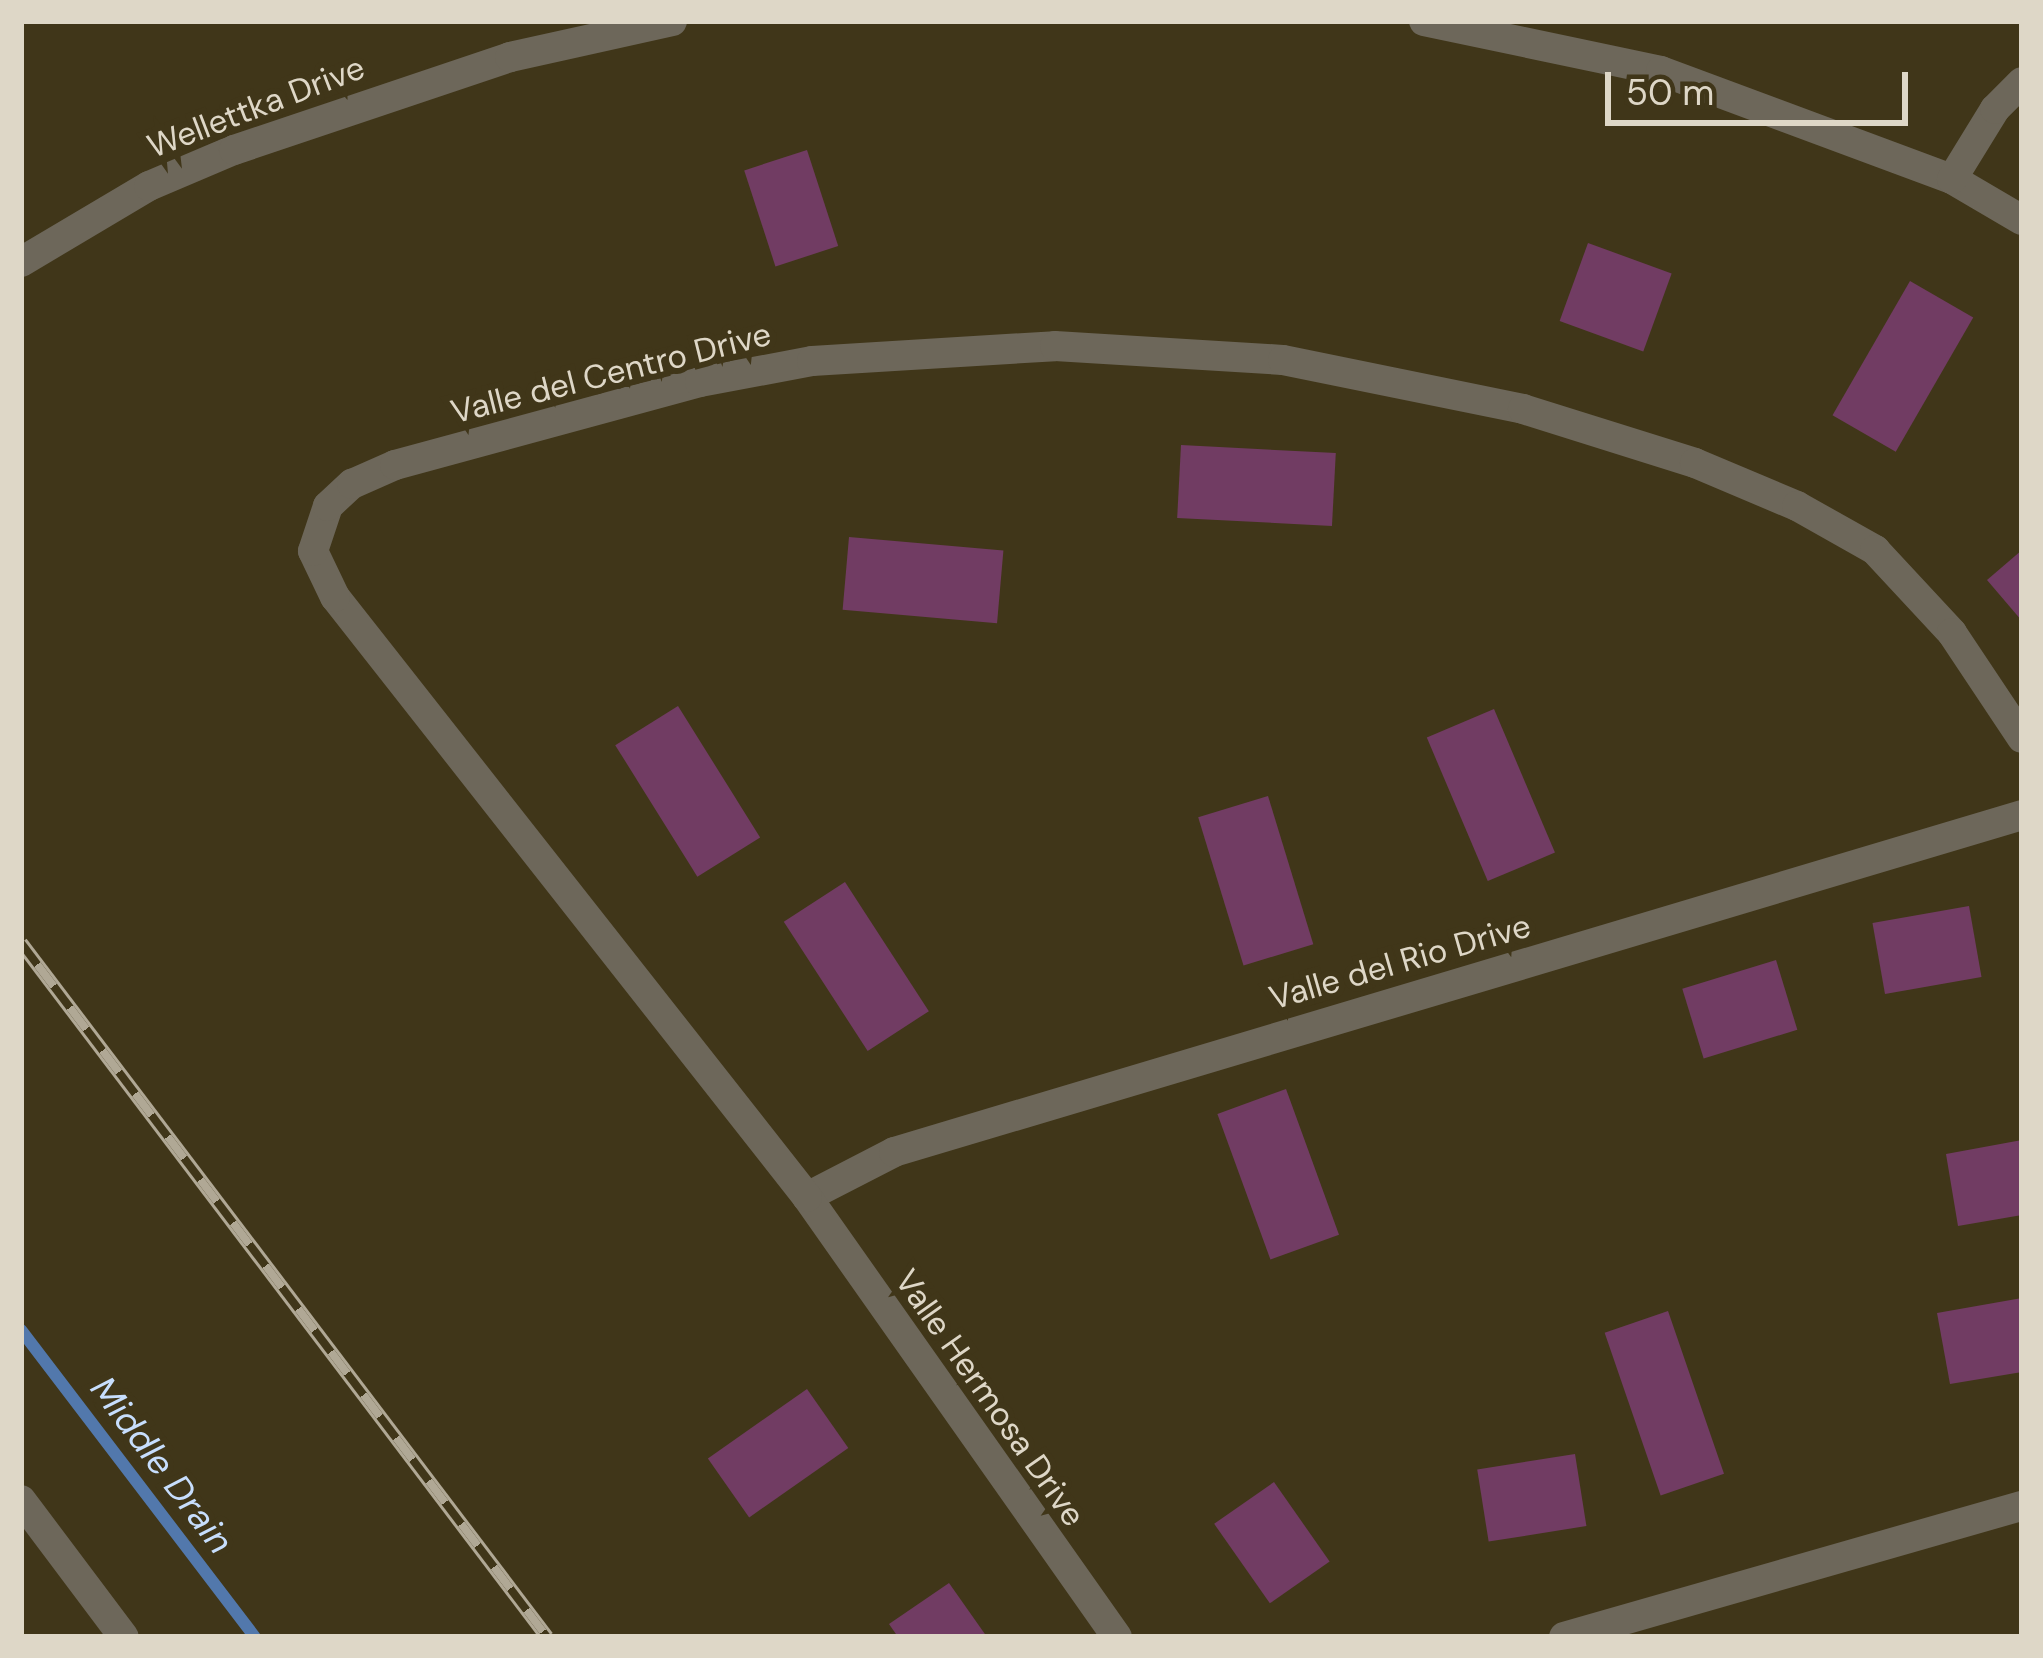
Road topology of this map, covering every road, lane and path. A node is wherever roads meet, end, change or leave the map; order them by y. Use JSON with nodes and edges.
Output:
{"nodes":[{"id":1,"x":672,"y":21,"type":"edge"},
{"id":2,"x":1424,"y":21,"type":"edge"},
{"id":3,"x":2022,"y":82,"type":"edge"},
{"id":4,"x":1952,"y":179,"type":"junction"},
{"id":5,"x":2022,"y":220,"type":"edge"},
{"id":6,"x":21,"y":262,"type":"edge"},
{"id":7,"x":2022,"y":738,"type":"edge"},
{"id":8,"x":2022,"y":814,"type":"edge"},
{"id":9,"x":806,"y":1197,"type":"junction"},
{"id":10,"x":21,"y":1500,"type":"edge"},
{"id":11,"x":2022,"y":1506,"type":"edge"},
{"id":12,"x":124,"y":1637,"type":"edge"},
{"id":13,"x":1118,"y":1637,"type":"edge"},
{"id":14,"x":1564,"y":1637,"type":"edge"}],
"edges":[{"from":1,"to":6,"type":"street","name":"Wellettka Drive"},
{"from":2,"to":4,"type":"street"},
{"from":3,"to":4,"type":"street"},
{"from":4,"to":5,"type":"street"},
{"from":7,"to":9,"type":"street","name":"Valle del Centro Drive"},
{"from":8,"to":9,"type":"street","name":"Valle del Rio Drive"},
{"from":9,"to":13,"type":"street","name":"Valle Hermosa Drive"},
{"from":10,"to":12,"type":"street"},
{"from":11,"to":14,"type":"street"}]}
